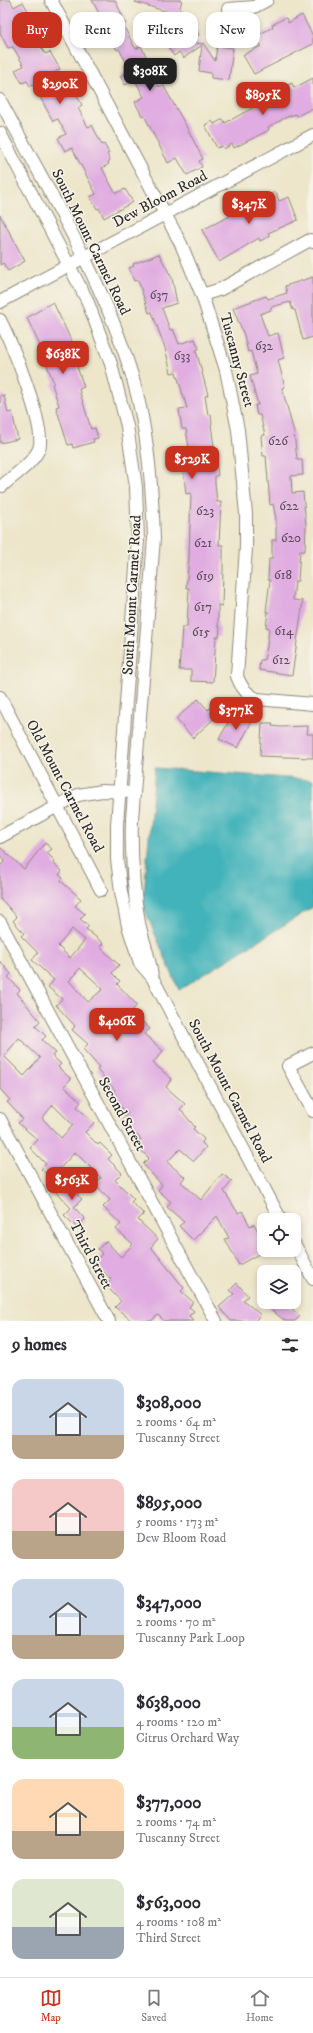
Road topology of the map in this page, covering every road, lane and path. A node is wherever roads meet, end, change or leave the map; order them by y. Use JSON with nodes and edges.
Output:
{"nodes":[{"id":1,"x":51,"y":0,"type":"edge"},
{"id":2,"x":267,"y":0,"type":"edge"},
{"id":3,"x":228,"y":9,"type":"dead end"},
{"id":4,"x":0,"y":100,"type":"edge"},
{"id":5,"x":0,"y":133,"type":"edge"},
{"id":6,"x":313,"y":135,"type":"edge"},
{"id":7,"x":166,"y":214,"type":"junction"},
{"id":8,"x":313,"y":242,"type":"edge"},
{"id":9,"x":84,"y":257,"type":"junction"},
{"id":10,"x":70,"y":265,"type":"junction"},
{"id":11,"x":202,"y":295,"type":"junction"},
{"id":12,"x":0,"y":302,"type":"edge"},
{"id":13,"x":0,"y":320,"type":"edge"},
{"id":14,"x":2,"y":486,"type":"dead end"},
{"id":15,"x":0,"y":697,"type":"edge"},
{"id":16,"x":313,"y":704,"type":"edge"},
{"id":17,"x":118,"y":791,"type":"junction"},
{"id":18,"x":134,"y":793,"type":"junction"},
{"id":19,"x":57,"y":806,"type":"junction"},
{"id":20,"x":0,"y":837,"type":"edge"},
{"id":21,"x":100,"y":890,"type":"dead end"},
{"id":22,"x":0,"y":922,"type":"edge"},
{"id":23,"x":152,"y":977,"type":"junction"},
{"id":24,"x":313,"y":1053,"type":"edge"},
{"id":25,"x":313,"y":1111,"type":"edge"},
{"id":26,"x":0,"y":1119,"type":"edge"},
{"id":27,"x":277,"y":1213,"type":"edge"},
{"id":28,"x":301,"y":1256,"type":"edge"},
{"id":29,"x":313,"y":1279,"type":"edge"},
{"id":30,"x":108,"y":1321,"type":"edge"},
{"id":31,"x":216,"y":1321,"type":"edge"}],
"edges":[{"from":1,"to":7,"type":"street","name":"Tuscanny Street"},
{"from":2,"to":3,"type":"street"},
{"from":4,"to":9,"type":"street","name":"South Mount Carmel Road"},
{"from":5,"to":10,"type":"street","name":"South Mount Carmel Road"},
{"from":6,"to":7,"type":"street","name":"Dew Bloom Road"},
{"from":7,"to":9,"type":"street","name":"Dew Bloom Road"},
{"from":7,"to":11,"type":"street","name":"Tuscanny Street"},
{"from":8,"to":11,"type":"street"},
{"from":9,"to":10,"type":"street","name":"Dew Bloom Road"},
{"from":9,"to":18,"type":"street","name":"South Mount Carmel Road"},
{"from":10,"to":12,"type":"street","name":"Dew Bloom Road"},
{"from":10,"to":17,"type":"street","name":"South Mount Carmel Road"},
{"from":11,"to":16,"type":"street","name":"Tuscanny Street"},
{"from":13,"to":14,"type":"street"},
{"from":15,"to":19,"type":"street","name":"Old Mount Carmel Road"},
{"from":17,"to":18,"type":"street"},
{"from":17,"to":19,"type":"street"},
{"from":17,"to":23,"type":"street","name":"South Mount Carmel Road"},
{"from":18,"to":23,"type":"street","name":"South Mount Carmel Road"},
{"from":19,"to":20,"type":"street"},
{"from":19,"to":21,"type":"street","name":"Old Mount Carmel Road"},
{"from":22,"to":31,"type":"street","name":"Second Street"},
{"from":23,"to":27,"type":"street","name":"South Mount Carmel Road"},
{"from":24,"to":25,"type":"street"},
{"from":26,"to":30,"type":"street","name":"Third Street"},
{"from":28,"to":29,"type":"street"}]}
